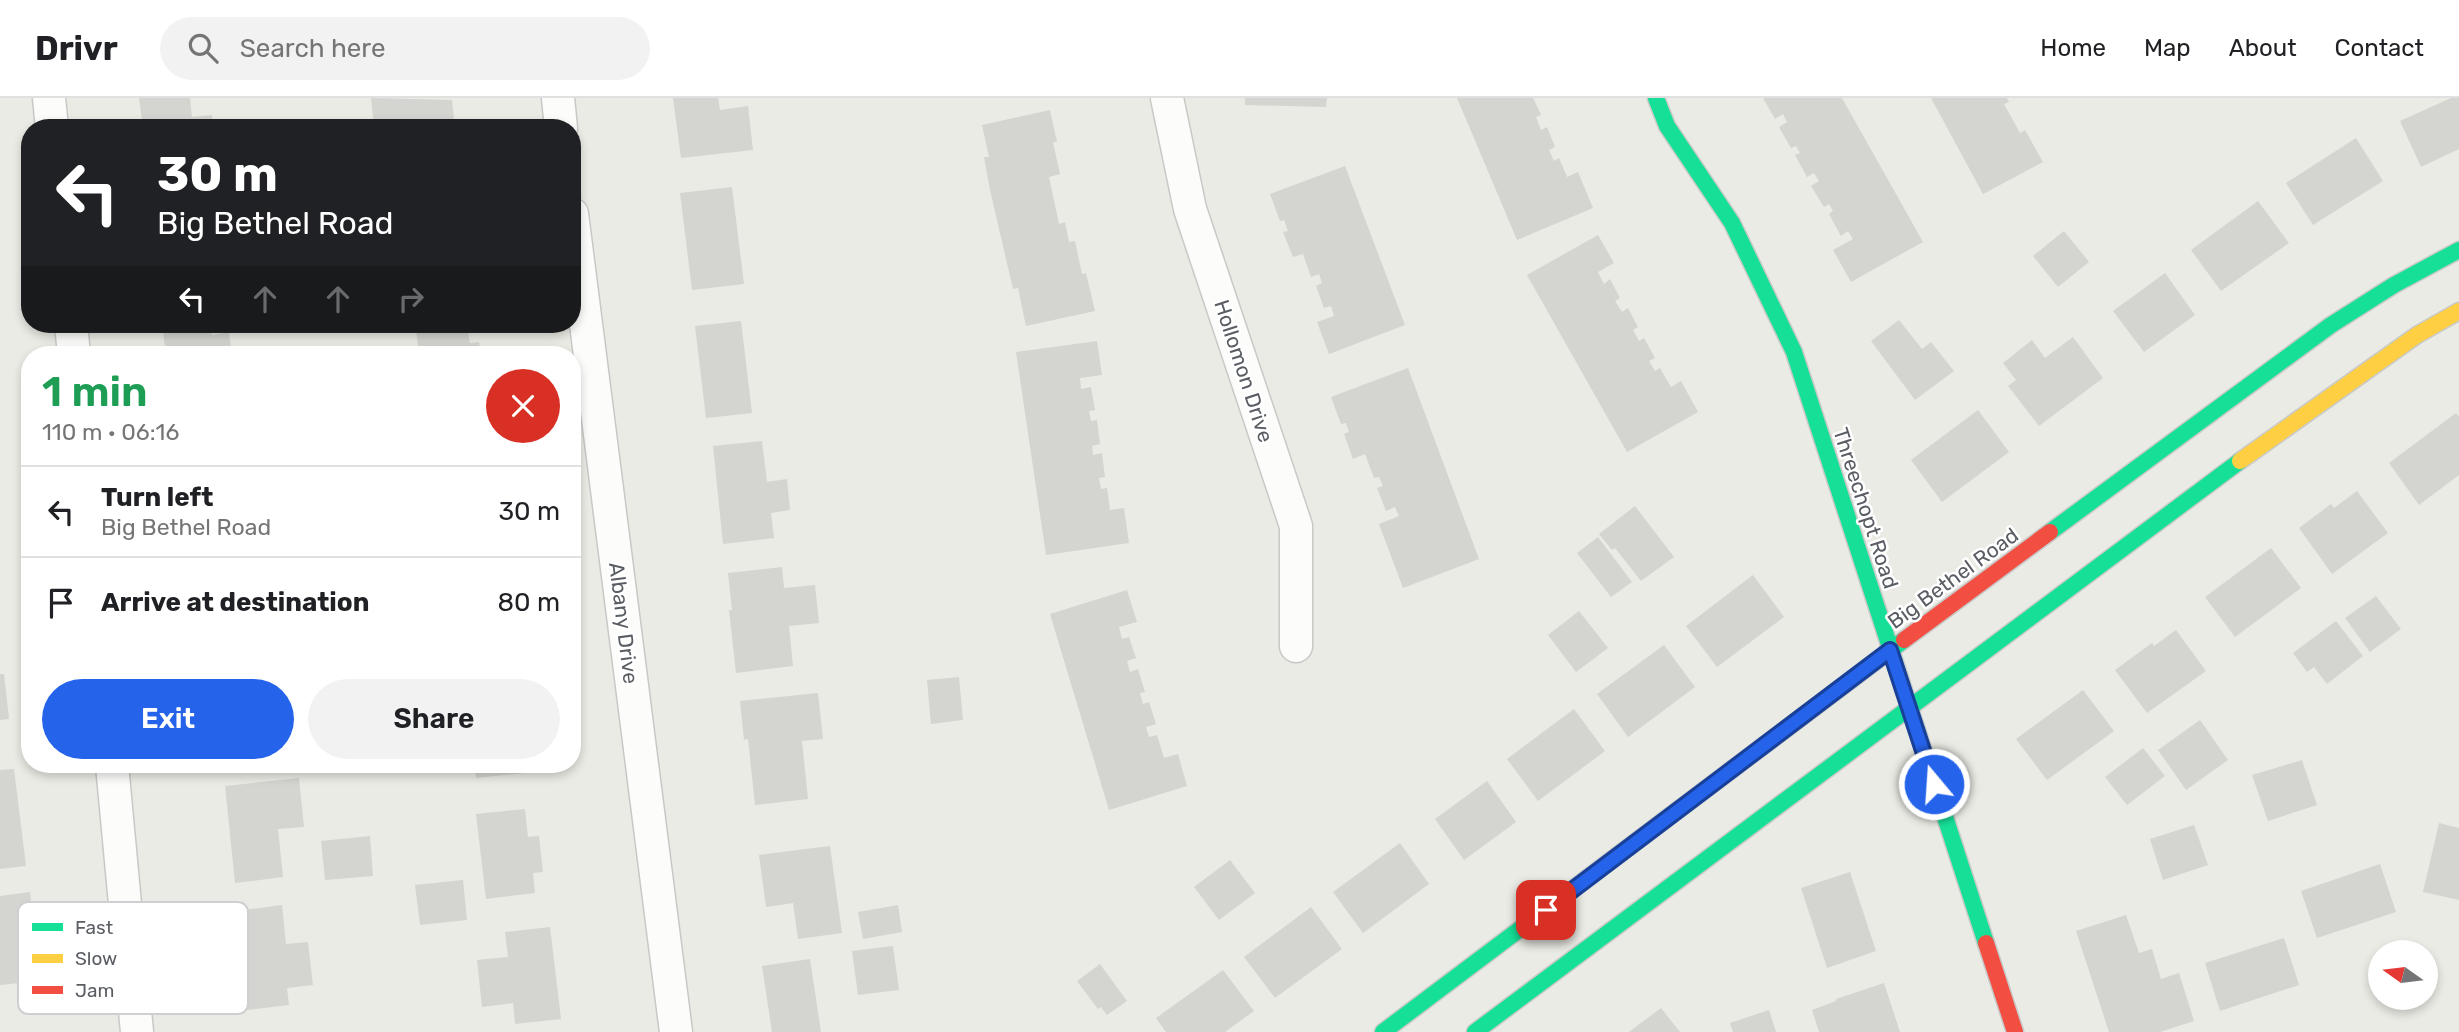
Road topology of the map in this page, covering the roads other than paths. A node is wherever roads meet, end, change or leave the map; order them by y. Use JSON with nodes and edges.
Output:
{"nodes":[{"id":1,"x":50,"y":98,"type":"edge"},
{"id":2,"x":558,"y":98,"type":"edge"},
{"id":3,"x":1167,"y":98,"type":"edge"},
{"id":4,"x":1656,"y":98,"type":"edge"},
{"id":5,"x":51,"y":119,"type":"edge"},
{"id":6,"x":560,"y":119,"type":"edge"},
{"id":7,"x":2459,"y":250,"type":"edge"},
{"id":8,"x":581,"y":285,"type":"edge"},
{"id":9,"x":2459,"y":311,"type":"edge"},
{"id":10,"x":1296,"y":646,"type":"dead end"},
{"id":11,"x":1890,"y":650,"type":"junction"},
{"id":12,"x":1909,"y":709,"type":"junction"},
{"id":13,"x":113,"y":773,"type":"edge"},
{"id":14,"x":125,"y":902,"type":"edge"},
{"id":15,"x":135,"y":1014,"type":"edge"},
{"id":16,"x":137,"y":1032,"type":"edge"},
{"id":17,"x":676,"y":1032,"type":"edge"},
{"id":18,"x":1383,"y":1032,"type":"edge"},
{"id":19,"x":1475,"y":1032,"type":"edge"},
{"id":20,"x":2015,"y":1032,"type":"edge"}],
"edges":[{"from":1,"to":5,"type":"street"},
{"from":2,"to":6,"type":"street"},
{"from":3,"to":10,"type":"street","name":"Hollomon Drive"},
{"from":4,"to":11,"type":"main road","name":"Threechopt Road"},
{"from":7,"to":11,"type":"main road","name":"Big Bethel Road"},
{"from":8,"to":17,"type":"street","name":"Albany Drive"},
{"from":9,"to":12,"type":"main road"},
{"from":11,"to":12,"type":"main road","name":"Threechopt Road"},
{"from":11,"to":18,"type":"main road","name":"Big Bethel Road"},
{"from":12,"to":19,"type":"main road"},
{"from":12,"to":20,"type":"main road","name":"Threechopt Road"},
{"from":13,"to":14,"type":"street"},
{"from":15,"to":16,"type":"street"}]}
